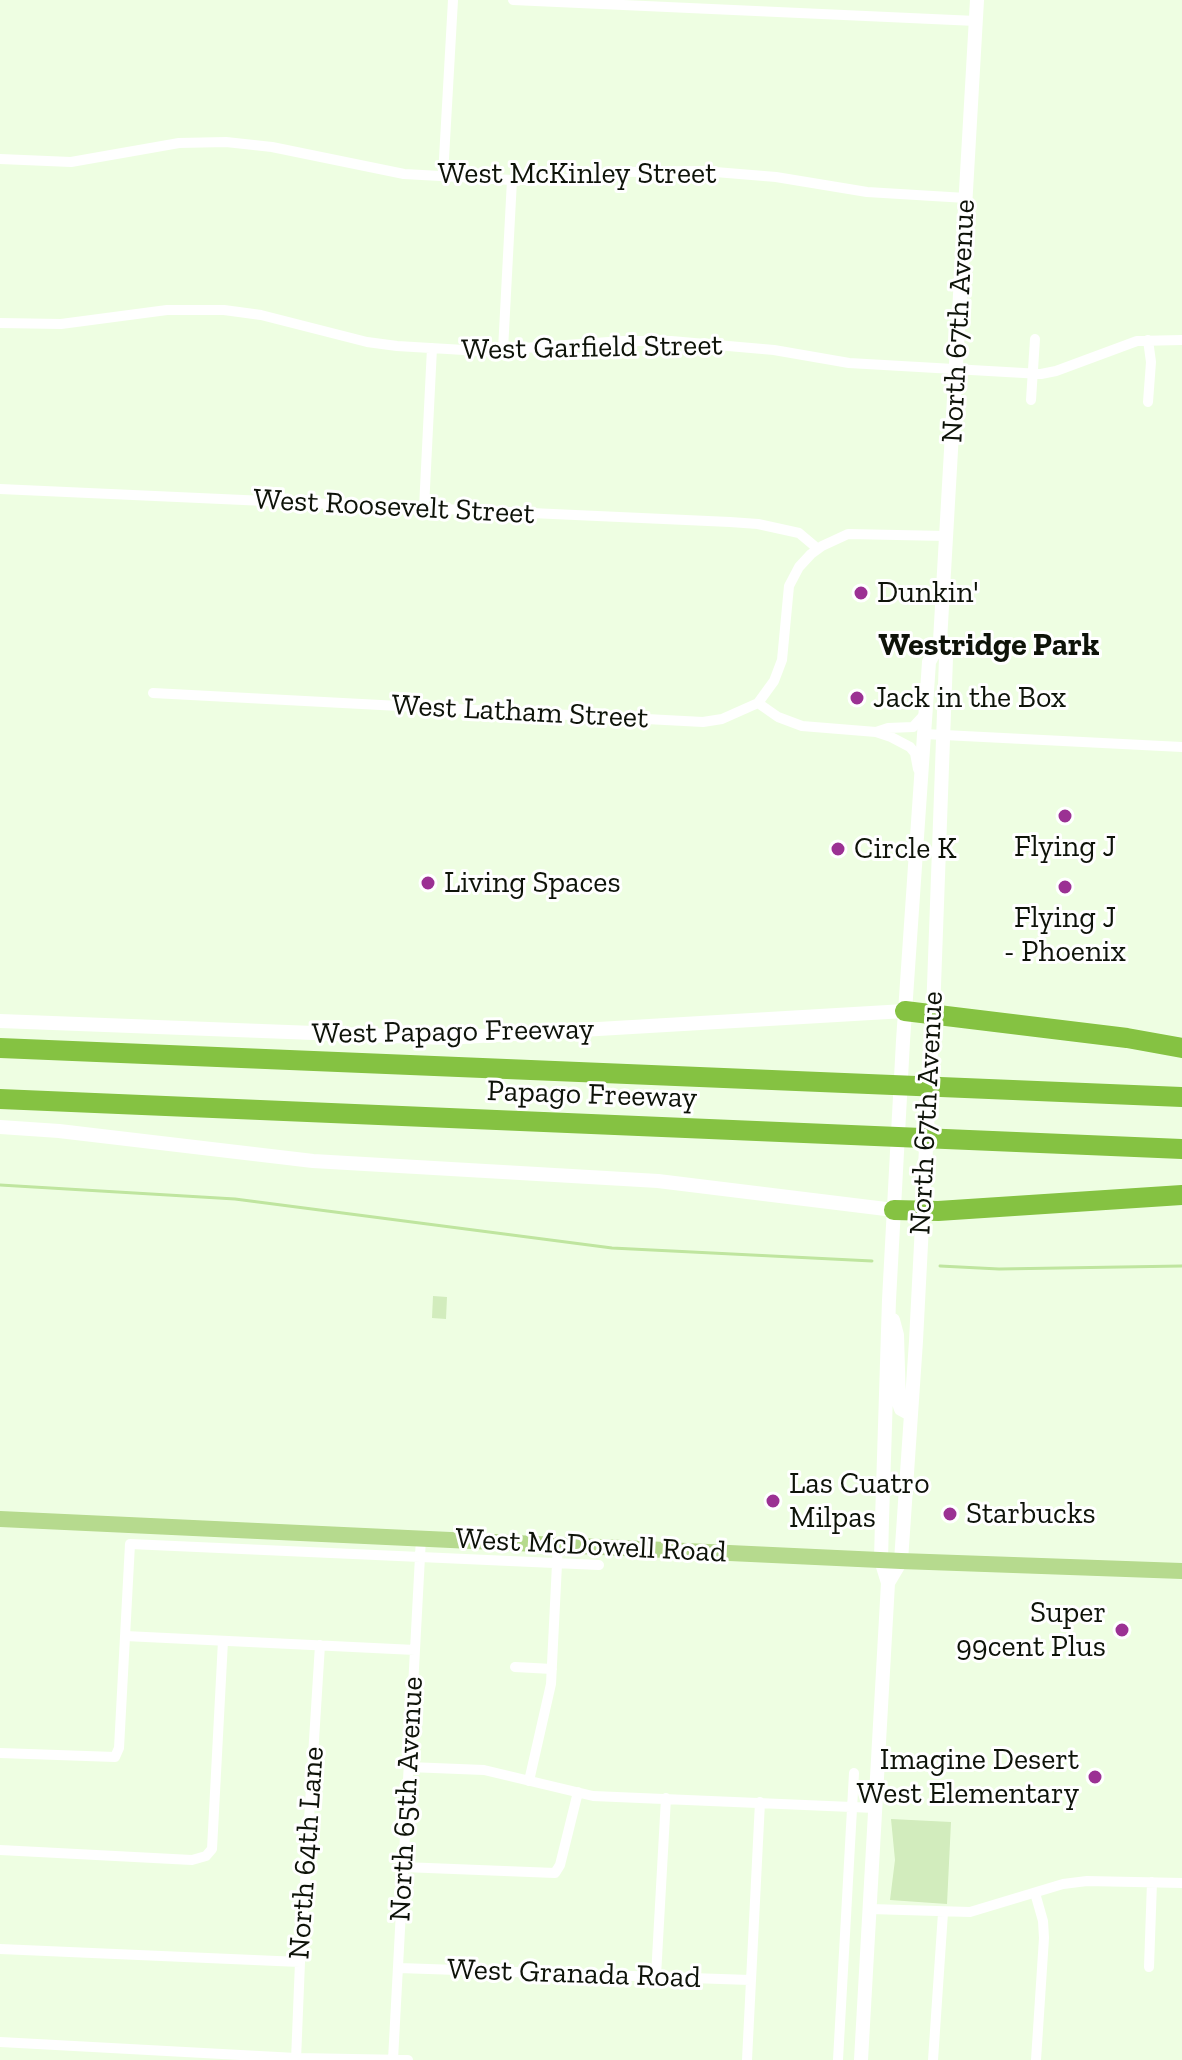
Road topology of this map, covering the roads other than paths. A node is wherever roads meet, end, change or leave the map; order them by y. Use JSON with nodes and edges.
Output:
{"nodes":[{"id":1,"x":453,"y":0,"type":"edge"},
{"id":2,"x":513,"y":0,"type":"edge"},
{"id":3,"x":839,"y":0,"type":"edge"},
{"id":4,"x":977,"y":0,"type":"edge"},
{"id":5,"x":839,"y":13,"type":"junction"},
{"id":6,"x":976,"y":21,"type":"junction"},
{"id":7,"x":0,"y":159,"type":"edge"},
{"id":8,"x":443,"y":176,"type":"junction"},
{"id":9,"x":512,"y":180,"type":"junction"},
{"id":10,"x":966,"y":198,"type":"junction"},
{"id":11,"x":0,"y":323,"type":"edge"},
{"id":12,"x":1035,"y":339,"type":"dead end"},
{"id":13,"x":1148,"y":340,"type":"junction"},
{"id":14,"x":1182,"y":340,"type":"edge"},
{"id":15,"x":432,"y":348,"type":"junction"},
{"id":16,"x":503,"y":350,"type":"junction"},
{"id":17,"x":956,"y":370,"type":"junction"},
{"id":18,"x":1033,"y":374,"type":"junction"},
{"id":19,"x":1031,"y":400,"type":"dead end"},
{"id":20,"x":1148,"y":402,"type":"dead end"},
{"id":21,"x":0,"y":489,"type":"edge"},
{"id":22,"x":424,"y":508,"type":"junction"},
{"id":23,"x":946,"y":536,"type":"junction"},
{"id":24,"x":815,"y":552,"type":"junction"},
{"id":25,"x":940,"y":641,"type":"junction"},
{"id":26,"x":153,"y":693,"type":"dead end"},
{"id":27,"x":758,"y":703,"type":"junction"},
{"id":28,"x":926,"y":713,"type":"junction"},
{"id":29,"x":876,"y":732,"type":"junction"},
{"id":30,"x":924,"y":734,"type":"junction"},
{"id":31,"x":943,"y":735,"type":"junction"},
{"id":32,"x":1182,"y":747,"type":"edge"},
{"id":33,"x":920,"y":793,"type":"junction"},
{"id":34,"x":905,"y":1011,"type":"junction"},
{"id":35,"x":933,"y":1013,"type":"junction"},
{"id":36,"x":0,"y":1021,"type":"edge"},
{"id":37,"x":3,"y":1048,"type":"edge"},
{"id":38,"x":1182,"y":1048,"type":"edge"},
{"id":39,"x":1182,"y":1097,"type":"edge"},
{"id":40,"x":0,"y":1099,"type":"edge"},
{"id":41,"x":0,"y":1127,"type":"edge"},
{"id":42,"x":1182,"y":1149,"type":"edge"},
{"id":43,"x":1182,"y":1195,"type":"edge"},
{"id":44,"x":886,"y":1209,"type":"junction"},
{"id":45,"x":922,"y":1211,"type":"junction"},
{"id":46,"x":889,"y":1300,"type":"junction"},
{"id":47,"x":910,"y":1414,"type":"junction"},
{"id":48,"x":0,"y":1519,"type":"edge"},
{"id":49,"x":421,"y":1538,"type":"junction"},
{"id":50,"x":558,"y":1544,"type":"junction"},
{"id":51,"x":420,"y":1558,"type":"junction"},
{"id":52,"x":881,"y":1560,"type":"junction"},
{"id":53,"x":901,"y":1561,"type":"junction"},
{"id":54,"x":557,"y":1563,"type":"junction"},
{"id":55,"x":599,"y":1565,"type":"dead end"},
{"id":56,"x":1182,"y":1571,"type":"edge"},
{"id":57,"x":888,"y":1583,"type":"junction"},
{"id":58,"x":125,"y":1636,"type":"junction"},
{"id":59,"x":223,"y":1641,"type":"junction"},
{"id":60,"x":320,"y":1645,"type":"junction"},
{"id":61,"x":415,"y":1650,"type":"junction"},
{"id":62,"x":515,"y":1667,"type":"dead end"},
{"id":63,"x":552,"y":1669,"type":"junction"},
{"id":64,"x":0,"y":1753,"type":"edge"},
{"id":65,"x":409,"y":1767,"type":"junction"},
{"id":66,"x":854,"y":1773,"type":"dead end"},
{"id":67,"x":529,"y":1781,"type":"junction"},
{"id":68,"x":578,"y":1792,"type":"junction"},
{"id":69,"x":666,"y":1798,"type":"junction"},
{"id":70,"x":760,"y":1802,"type":"junction"},
{"id":71,"x":853,"y":1807,"type":"junction"},
{"id":72,"x":875,"y":1808,"type":"junction"},
{"id":73,"x":0,"y":1850,"type":"edge"},
{"id":74,"x":403,"y":1867,"type":"junction"},
{"id":75,"x":1152,"y":1882,"type":"junction"},
{"id":76,"x":1182,"y":1883,"type":"edge"},
{"id":77,"x":1035,"y":1893,"type":"junction"},
{"id":78,"x":870,"y":1909,"type":"junction"},
{"id":79,"x":943,"y":1913,"type":"junction"},
{"id":80,"x":0,"y":1949,"type":"edge"},
{"id":81,"x":300,"y":1962,"type":"junction"},
{"id":82,"x":1149,"y":1967,"type":"dead end"},
{"id":83,"x":399,"y":1968,"type":"junction"},
{"id":84,"x":656,"y":1976,"type":"junction"},
{"id":85,"x":750,"y":1980,"type":"junction"},
{"id":86,"x":0,"y":2042,"type":"edge"},
{"id":87,"x":202,"y":2056,"type":"edge"},
{"id":88,"x":296,"y":2059,"type":"edge"},
{"id":89,"x":393,"y":2060,"type":"edge"},
{"id":90,"x":408,"y":2060,"type":"edge"},
{"id":91,"x":747,"y":2060,"type":"edge"},
{"id":92,"x":838,"y":2060,"type":"edge"},
{"id":93,"x":861,"y":2060,"type":"edge"},
{"id":94,"x":933,"y":2060,"type":"edge"},
{"id":95,"x":1036,"y":2060,"type":"edge"}],
"edges":[{"from":1,"to":8,"type":"street"},
{"from":2,"to":5,"type":"street"},
{"from":3,"to":5,"type":"street"},
{"from":4,"to":6,"type":"main road","name":"North 67th Avenue"},
{"from":5,"to":6,"type":"street"},
{"from":6,"to":10,"type":"main road","name":"North 67th Avenue"},
{"from":7,"to":8,"type":"street","name":"West McKinley Street"},
{"from":8,"to":9,"type":"street","name":"West McKinley Street"},
{"from":9,"to":10,"type":"street","name":"West McKinley Street"},
{"from":9,"to":16,"type":"street"},
{"from":10,"to":17,"type":"main road","name":"North 67th Avenue"},
{"from":11,"to":15,"type":"street","name":"West Garfield Street"},
{"from":12,"to":18,"type":"street"},
{"from":13,"to":14,"type":"street","name":"West Garfield Street"},
{"from":13,"to":18,"type":"street","name":"West Garfield Street"},
{"from":13,"to":20,"type":"street"},
{"from":15,"to":16,"type":"street","name":"West Garfield Street"},
{"from":15,"to":22,"type":"street"},
{"from":16,"to":17,"type":"street","name":"West Garfield Street"},
{"from":17,"to":18,"type":"street","name":"West Garfield Street"},
{"from":17,"to":23,"type":"main road","name":"North 67th Avenue"},
{"from":18,"to":19,"type":"street"},
{"from":21,"to":22,"type":"street","name":"West Roosevelt Street"},
{"from":22,"to":24,"type":"street","name":"West Roosevelt Street"},
{"from":23,"to":24,"type":"street"},
{"from":23,"to":25,"type":"main road","name":"North 67th Avenue"},
{"from":24,"to":27,"type":"street"},
{"from":25,"to":28,"type":"main road","name":"North 67th Avenue"},
{"from":25,"to":31,"type":"main road","name":"North 67th Avenue"},
{"from":26,"to":27,"type":"street","name":"West Latham Street"},
{"from":27,"to":29,"type":"street"},
{"from":28,"to":29,"type":"street"},
{"from":28,"to":30,"type":"main road","name":"North 67th Avenue"},
{"from":29,"to":33,"type":"street"},
{"from":30,"to":31,"type":"street"},
{"from":30,"to":33,"type":"main road","name":"North 67th Avenue"},
{"from":31,"to":32,"type":"street"},
{"from":31,"to":35,"type":"main road","name":"North 67th Avenue"},
{"from":33,"to":34,"type":"main road","name":"North 67th Avenue"},
{"from":34,"to":35,"type":"highway"},
{"from":34,"to":36,"type":"main road","name":"West Papago Freeway"},
{"from":34,"to":44,"type":"main road","name":"North 67th Avenue"},
{"from":35,"to":38,"type":"highway"},
{"from":35,"to":45,"type":"main road","name":"North 67th Avenue"},
{"from":37,"to":39,"type":"highway","name":"Papago Freeway"},
{"from":40,"to":42,"type":"highway","name":"Papago Freeway"},
{"from":41,"to":44,"type":"main road"},
{"from":43,"to":45,"type":"highway"},
{"from":44,"to":45,"type":"highway"},
{"from":44,"to":46,"type":"main road","name":"North 67th Avenue"},
{"from":45,"to":47,"type":"main road","name":"North 67th Avenue"},
{"from":46,"to":47,"type":"main road"},
{"from":46,"to":52,"type":"main road","name":"North 67th Avenue"},
{"from":47,"to":53,"type":"main road","name":"North 67th Avenue"},
{"from":48,"to":49,"type":"main road","name":"West McDowell Road"},
{"from":49,"to":50,"type":"main road","name":"West McDowell Road"},
{"from":49,"to":51,"type":"street","name":"North 65th Avenue"},
{"from":50,"to":52,"type":"main road","name":"West McDowell Road"},
{"from":50,"to":54,"type":"street"},
{"from":51,"to":54,"type":"street","name":"West McDowell Road"},
{"from":51,"to":58,"type":"street","name":"West McDowell Road"},
{"from":51,"to":61,"type":"street","name":"North 65th Avenue"},
{"from":52,"to":53,"type":"main road","name":"West McDowell Road"},
{"from":52,"to":57,"type":"main road","name":"North 67th Avenue"},
{"from":53,"to":56,"type":"main road","name":"West McDowell Road"},
{"from":53,"to":57,"type":"main road","name":"North 67th Avenue"},
{"from":54,"to":55,"type":"street","name":"West McDowell Road"},
{"from":54,"to":63,"type":"street"},
{"from":57,"to":72,"type":"main road","name":"North 67th Avenue"},
{"from":58,"to":59,"type":"street"},
{"from":58,"to":64,"type":"street"},
{"from":59,"to":60,"type":"street"},
{"from":59,"to":73,"type":"street"},
{"from":60,"to":61,"type":"street"},
{"from":60,"to":81,"type":"street","name":"North 64th Lane"},
{"from":61,"to":65,"type":"street","name":"North 65th Avenue"},
{"from":62,"to":63,"type":"street"},
{"from":63,"to":67,"type":"street"},
{"from":65,"to":67,"type":"street"},
{"from":65,"to":74,"type":"street","name":"North 65th Avenue"},
{"from":66,"to":71,"type":"street"},
{"from":67,"to":68,"type":"street"},
{"from":68,"to":69,"type":"street"},
{"from":68,"to":74,"type":"street"},
{"from":69,"to":70,"type":"street"},
{"from":69,"to":84,"type":"street"},
{"from":70,"to":71,"type":"street"},
{"from":70,"to":85,"type":"street"},
{"from":71,"to":72,"type":"street"},
{"from":71,"to":92,"type":"street"},
{"from":72,"to":78,"type":"main road","name":"North 67th Avenue"},
{"from":74,"to":83,"type":"street","name":"North 65th Avenue"},
{"from":75,"to":76,"type":"street"},
{"from":75,"to":77,"type":"street"},
{"from":75,"to":82,"type":"street"},
{"from":77,"to":79,"type":"street"},
{"from":77,"to":95,"type":"street"},
{"from":78,"to":79,"type":"street"},
{"from":78,"to":93,"type":"main road","name":"North 67th Avenue"},
{"from":79,"to":94,"type":"street"},
{"from":80,"to":81,"type":"street"},
{"from":81,"to":88,"type":"street","name":"North 64th Lane"},
{"from":83,"to":84,"type":"street","name":"West Granada Road"},
{"from":83,"to":89,"type":"street","name":"North 65th Avenue"},
{"from":84,"to":85,"type":"street","name":"West Granada Road"},
{"from":85,"to":91,"type":"street"},
{"from":86,"to":87,"type":"street"},
{"from":87,"to":88,"type":"street"},
{"from":88,"to":89,"type":"street"},
{"from":89,"to":90,"type":"street"}]}
